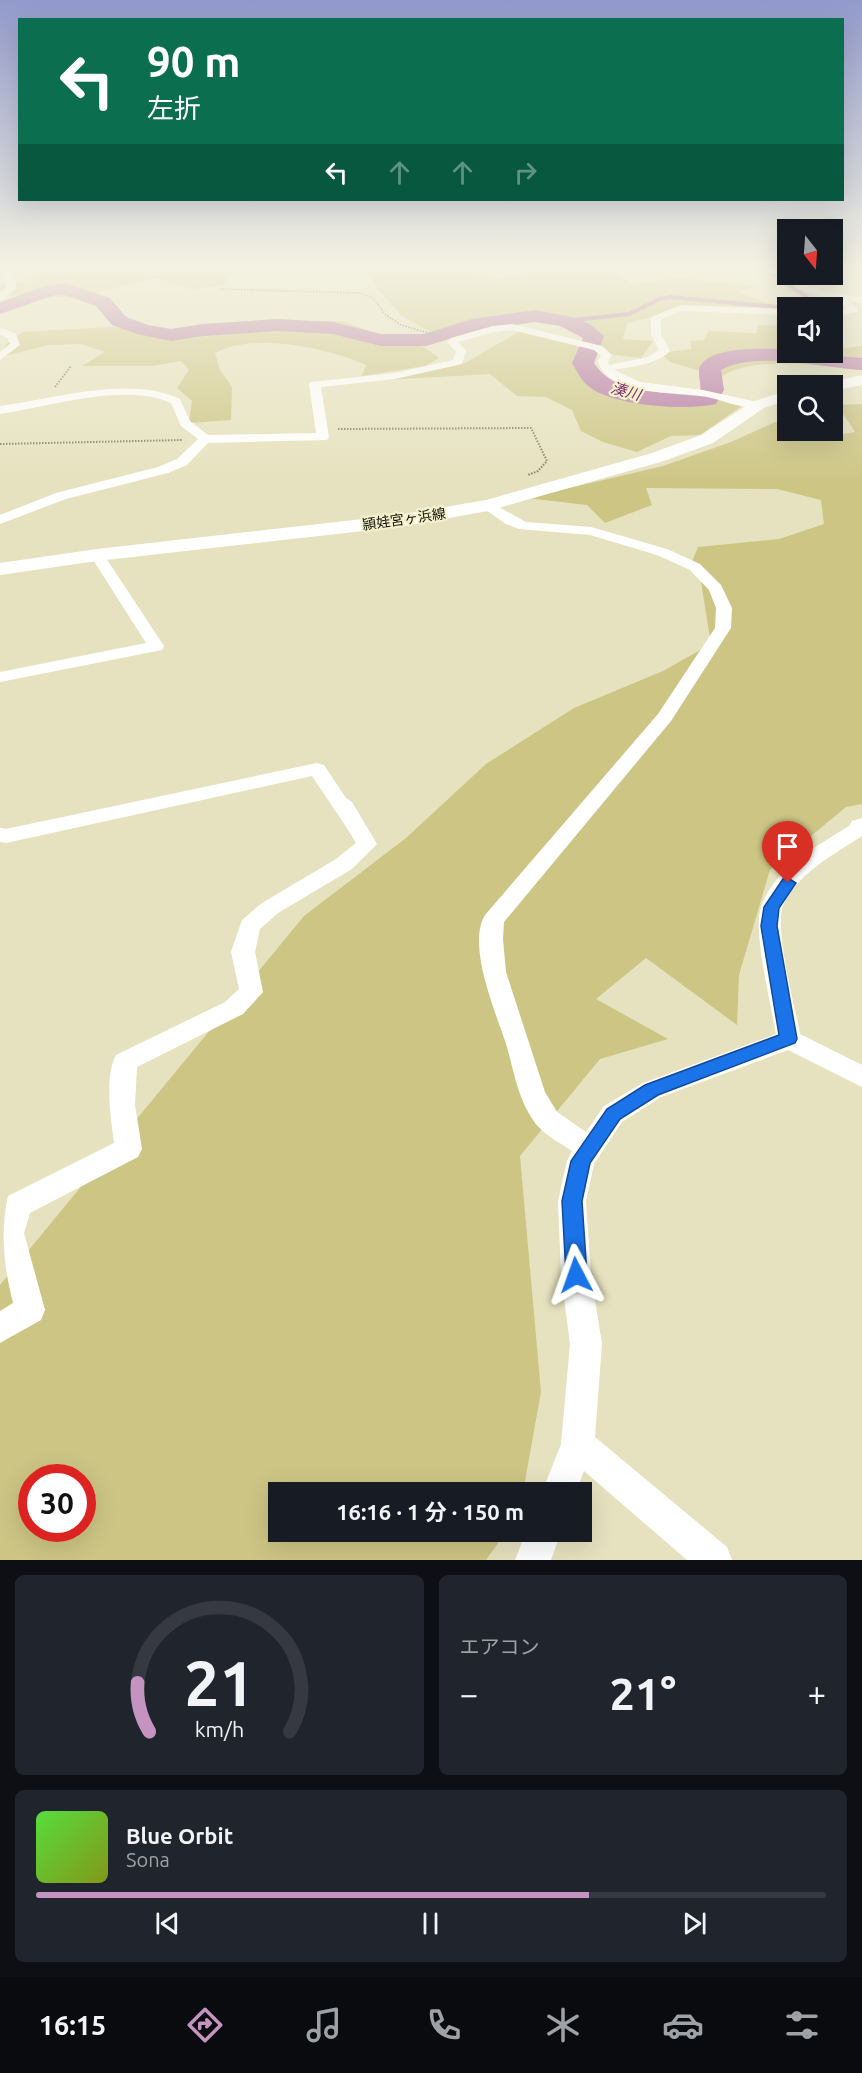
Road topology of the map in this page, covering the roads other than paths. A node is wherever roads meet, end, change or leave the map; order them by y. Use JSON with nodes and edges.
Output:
{"nodes":[{"id":1,"x":13,"y":338,"type":"edge"},
{"id":2,"x":463,"y":338,"type":"edge"},
{"id":3,"x":559,"y":338,"type":"edge"},
{"id":4,"x":658,"y":338,"type":"edge"},
{"id":5,"x":0,"y":357,"type":"edge"},
{"id":6,"x":605,"y":369,"type":"junction"},
{"id":7,"x":777,"y":399,"type":"edge"},
{"id":8,"x":758,"y":405,"type":"junction"},
{"id":9,"x":0,"y":410,"type":"edge"},
{"id":10,"x":205,"y":439,"type":"junction"},
{"id":11,"x":497,"y":502,"type":"junction"},
{"id":12,"x":0,"y":520,"type":"edge"},
{"id":13,"x":97,"y":555,"type":"junction"},
{"id":14,"x":0,"y":569,"type":"edge"},
{"id":15,"x":0,"y":677,"type":"edge"},
{"id":16,"x":862,"y":824,"type":"edge"},
{"id":17,"x":0,"y":835,"type":"edge"},
{"id":18,"x":789,"y":1039,"type":"junction"},
{"id":19,"x":862,"y":1077,"type":"edge"},
{"id":20,"x":589,"y":1148,"type":"junction"},
{"id":21,"x":0,"y":1328,"type":"edge"},
{"id":22,"x":578,"y":1444,"type":"junction"},
{"id":23,"x":563,"y":1482,"type":"edge"},
{"id":24,"x":540,"y":1542,"type":"edge"},
{"id":25,"x":533,"y":1560,"type":"edge"},
{"id":26,"x":714,"y":1560,"type":"edge"}],
"edges":[{"from":1,"to":5,"type":"street"},
{"from":2,"to":10,"type":"street"},
{"from":3,"to":6,"type":"street"},
{"from":4,"to":6,"type":"street"},
{"from":6,"to":8,"type":"street"},
{"from":7,"to":8,"type":"main road","name":"頴娃宮ヶ浜線"},
{"from":8,"to":11,"type":"main road","name":"頴娃宮ヶ浜線"},
{"from":9,"to":10,"type":"street"},
{"from":10,"to":12,"type":"street"},
{"from":11,"to":13,"type":"main road","name":"頴娃宮ヶ浜線"},
{"from":11,"to":20,"type":"street"},
{"from":13,"to":14,"type":"main road","name":"頴娃宮ヶ浜線"},
{"from":13,"to":15,"type":"street"},
{"from":16,"to":18,"type":"street"},
{"from":17,"to":21,"type":"street"},
{"from":18,"to":19,"type":"street"},
{"from":18,"to":20,"type":"street"},
{"from":20,"to":22,"type":"street"},
{"from":22,"to":23,"type":"street"},
{"from":22,"to":26,"type":"street"},
{"from":24,"to":25,"type":"street"}]}
